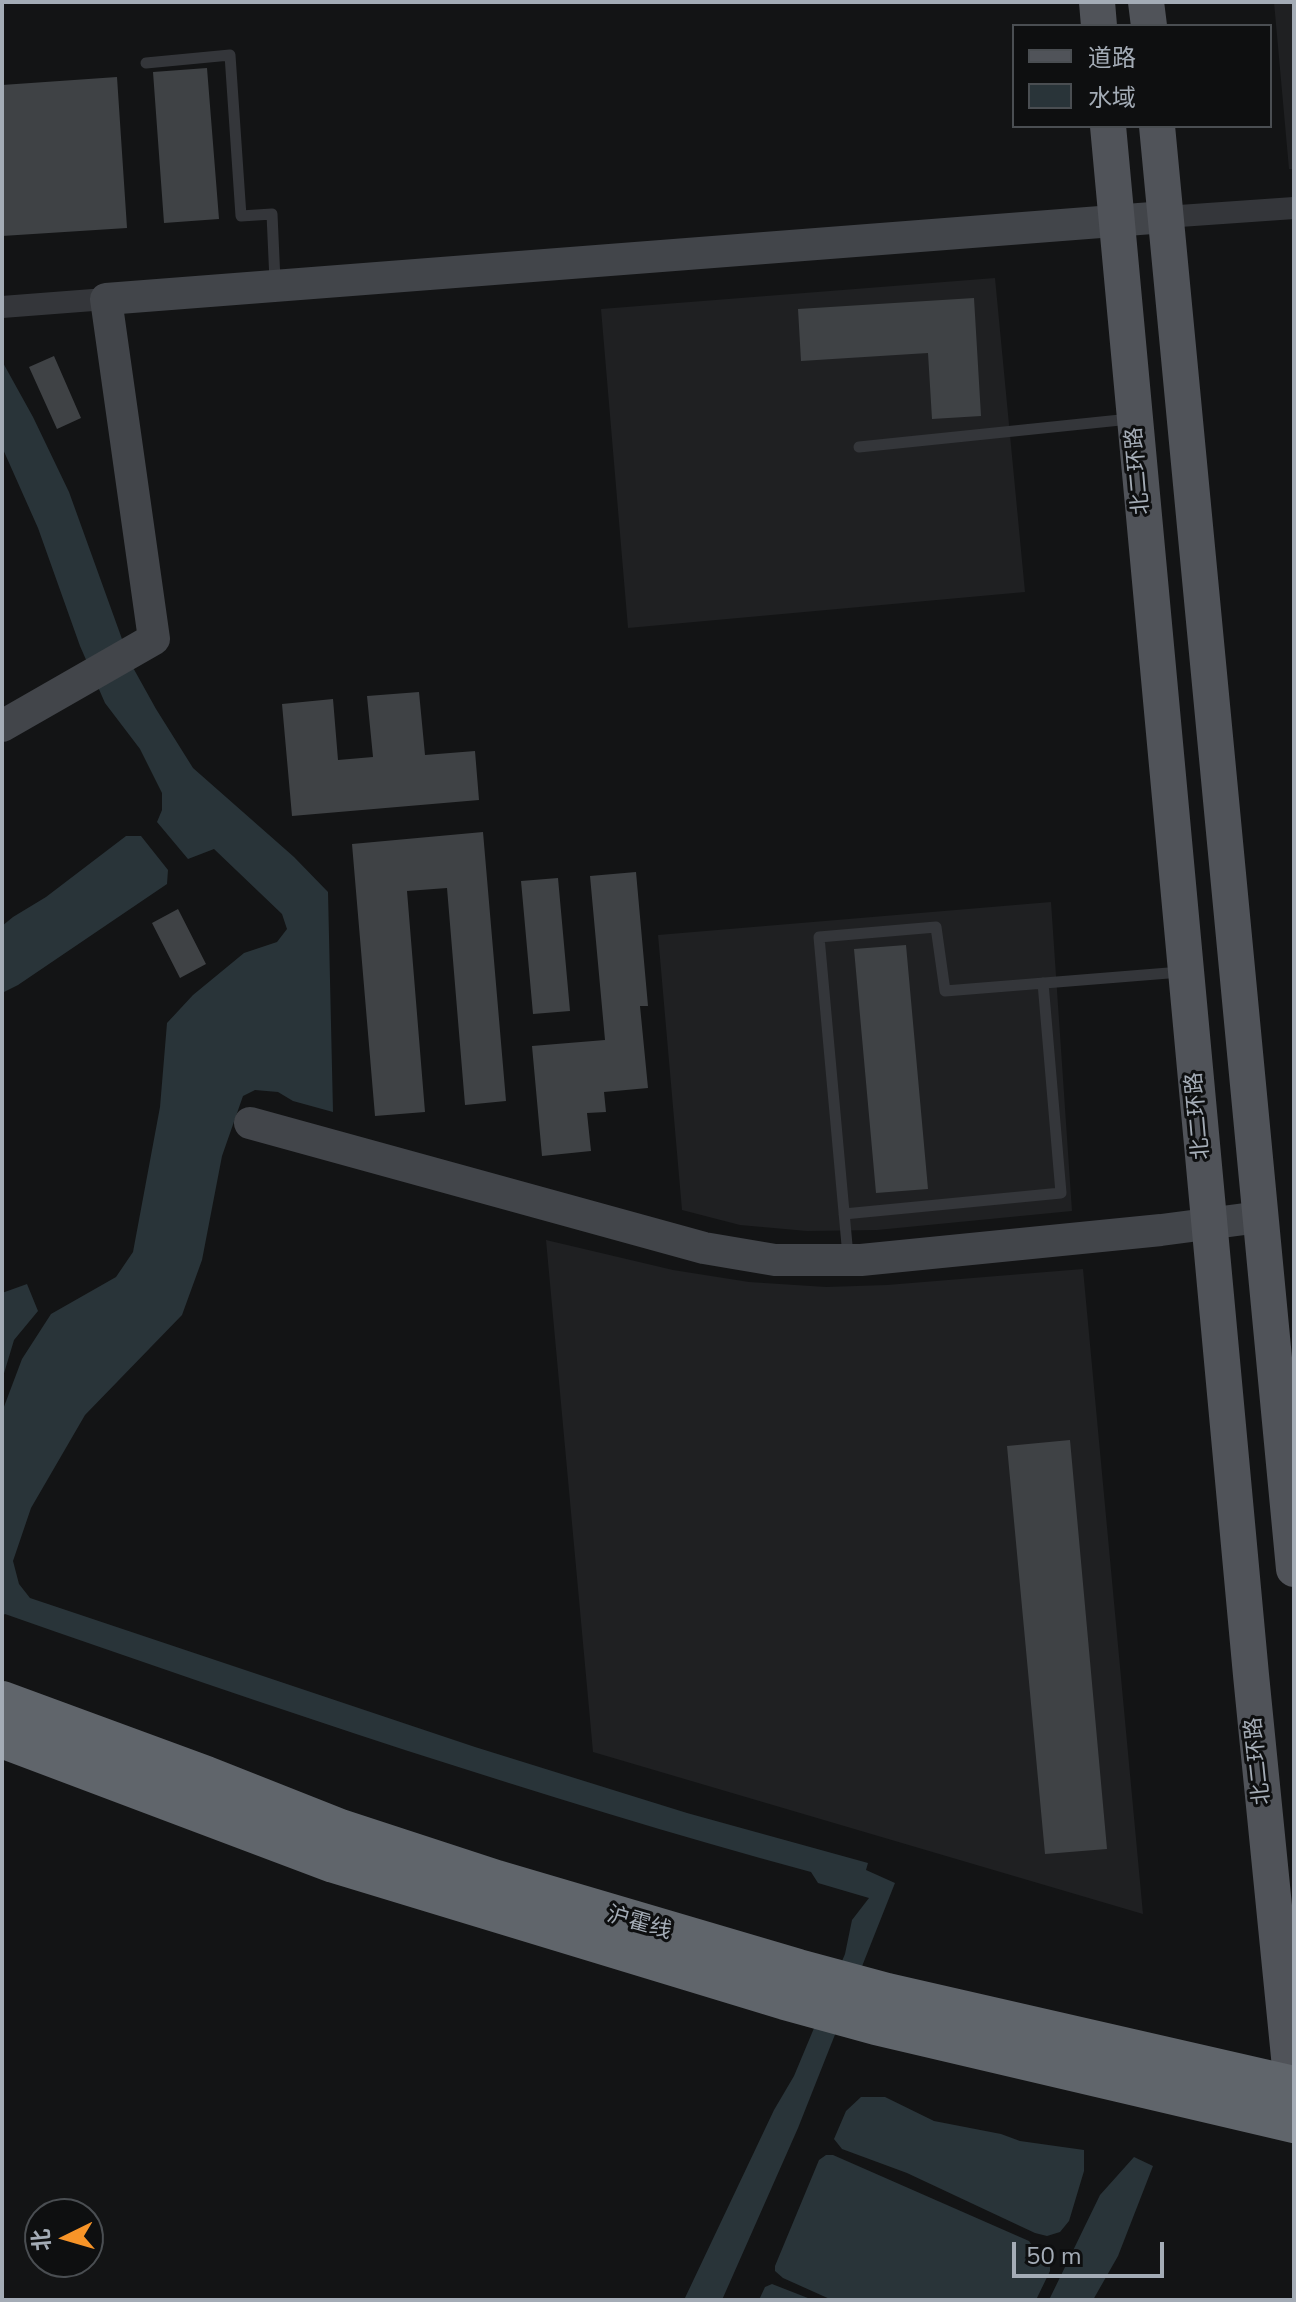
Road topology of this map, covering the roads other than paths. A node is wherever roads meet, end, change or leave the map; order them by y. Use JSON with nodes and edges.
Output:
{"nodes":[{"id":1,"x":1097,"y":2,"type":"edge"},
{"id":2,"x":1146,"y":2,"type":"edge"},
{"id":3,"x":1099,"y":24,"type":"edge"},
{"id":4,"x":1149,"y":24,"type":"edge"},
{"id":5,"x":146,"y":63,"type":"dead end"},
{"id":6,"x":1108,"y":128,"type":"edge"},
{"id":7,"x":1157,"y":128,"type":"edge"},
{"id":8,"x":1294,"y":208,"type":"edge"},
{"id":9,"x":1165,"y":217,"type":"junction"},
{"id":10,"x":1117,"y":221,"type":"junction"},
{"id":11,"x":275,"y":286,"type":"junction"},
{"id":12,"x":106,"y":299,"type":"junction"},
{"id":13,"x":2,"y":307,"type":"edge"},
{"id":14,"x":1135,"y":419,"type":"junction"},
{"id":15,"x":859,"y":447,"type":"dead end"},
{"id":16,"x":2,"y":726,"type":"edge"},
{"id":17,"x":1186,"y":971,"type":"junction"},
{"id":18,"x":1043,"y":983,"type":"junction"},
{"id":19,"x":250,"y":1123,"type":"dead end"},
{"id":20,"x":844,"y":1214,"type":"junction"},
{"id":21,"x":1260,"y":1217,"type":"junction"},
{"id":22,"x":1209,"y":1223,"type":"junction"},
{"id":23,"x":848,"y":1260,"type":"junction"},
{"id":24,"x":1294,"y":1569,"type":"edge"},
{"id":25,"x":2,"y":1702,"type":"edge"},
{"id":26,"x":2,"y":1737,"type":"edge"},
{"id":27,"x":1294,"y":2100,"type":"edge"}],
"edges":[{"from":1,"to":3,"type":"main road"},
{"from":2,"to":4,"type":"main road"},
{"from":5,"to":11,"type":"lane"},
{"from":6,"to":10,"type":"main road","name":"北二环路"},
{"from":7,"to":9,"type":"main road"},
{"from":8,"to":9,"type":"street"},
{"from":9,"to":10,"type":"street"},
{"from":9,"to":21,"type":"main road"},
{"from":10,"to":11,"type":"street"},
{"from":10,"to":14,"type":"main road","name":"北二环路"},
{"from":11,"to":12,"type":"street"},
{"from":12,"to":13,"type":"street"},
{"from":12,"to":16,"type":"street"},
{"from":14,"to":15,"type":"lane"},
{"from":14,"to":17,"type":"main road","name":"北二环路"},
{"from":17,"to":18,"type":"lane"},
{"from":17,"to":22,"type":"main road","name":"北二环路"},
{"from":18,"to":20,"type":"lane"},
{"from":18,"to":20,"type":"lane"},
{"from":19,"to":23,"type":"street"},
{"from":20,"to":23,"type":"lane"},
{"from":21,"to":22,"type":"street"},
{"from":21,"to":24,"type":"main road"},
{"from":22,"to":23,"type":"street"},
{"from":22,"to":27,"type":"main road","name":"北二环路"},
{"from":25,"to":27,"type":"highway","name":"沪霍线"},
{"from":26,"to":27,"type":"highway","name":"沪霍线"}]}
